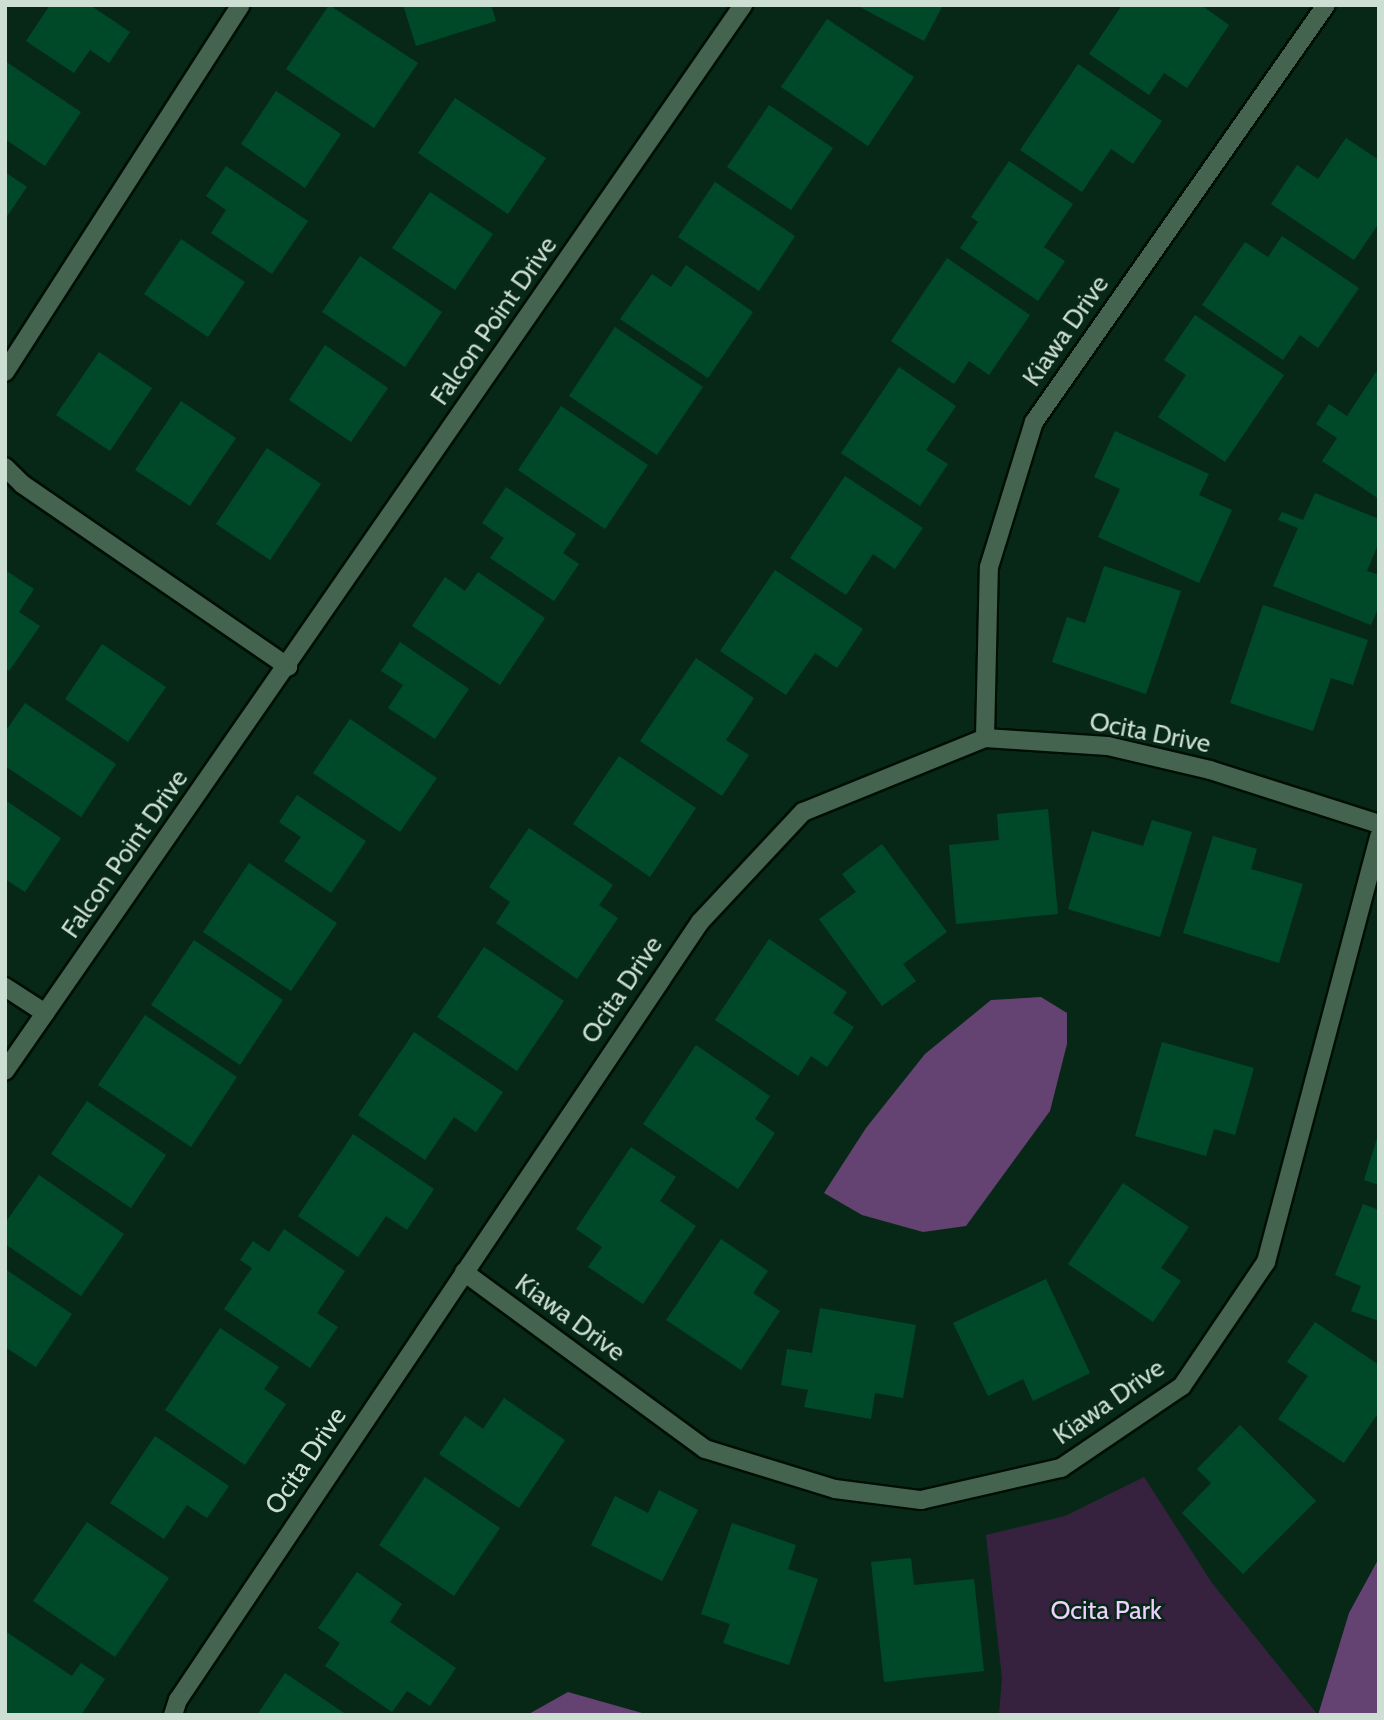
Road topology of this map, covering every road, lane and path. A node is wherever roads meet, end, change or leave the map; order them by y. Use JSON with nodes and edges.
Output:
{"nodes":[{"id":1,"x":242,"y":5,"type":"edge"},
{"id":2,"x":743,"y":5,"type":"edge"},
{"id":3,"x":1326,"y":5,"type":"edge"},
{"id":4,"x":5,"y":372,"type":"edge"},
{"id":5,"x":5,"y":467,"type":"edge"},
{"id":6,"x":288,"y":667,"type":"junction"},
{"id":7,"x":985,"y":738,"type":"junction"},
{"id":8,"x":1379,"y":824,"type":"edge"},
{"id":9,"x":1379,"y":836,"type":"edge"},
{"id":10,"x":5,"y":987,"type":"edge"},
{"id":11,"x":45,"y":1013,"type":"junction"},
{"id":12,"x":5,"y":1071,"type":"edge"},
{"id":13,"x":464,"y":1272,"type":"junction"},
{"id":14,"x":173,"y":1715,"type":"edge"}],
"edges":[{"from":1,"to":4,"type":"street"},
{"from":2,"to":6,"type":"street","name":"Falcon Point Drive"},
{"from":3,"to":7,"type":"street","name":"Kiawa Drive"},
{"from":5,"to":6,"type":"street"},
{"from":6,"to":11,"type":"street","name":"Falcon Point Drive"},
{"from":7,"to":8,"type":"street","name":"Ocita Drive"},
{"from":7,"to":13,"type":"street","name":"Ocita Drive"},
{"from":9,"to":13,"type":"street","name":"Kiawa Drive"},
{"from":10,"to":11,"type":"street"},
{"from":11,"to":12,"type":"street","name":"Falcon Point Drive"},
{"from":13,"to":14,"type":"street","name":"Ocita Drive"}]}
